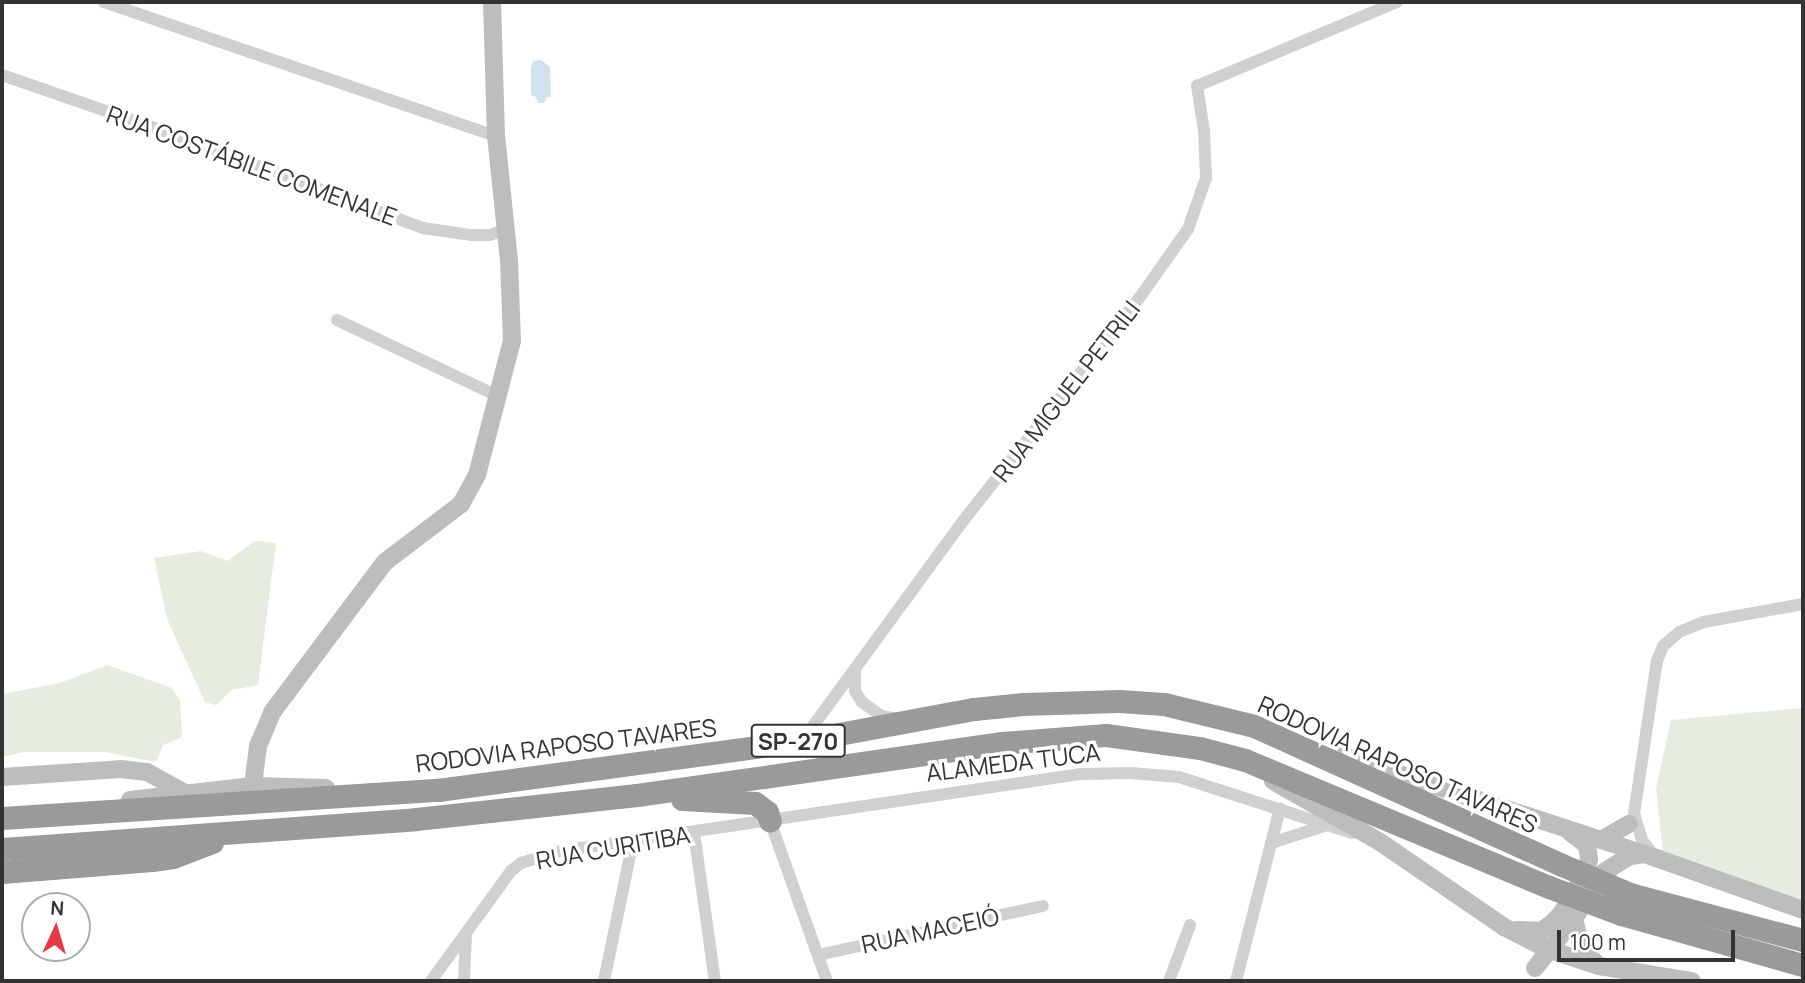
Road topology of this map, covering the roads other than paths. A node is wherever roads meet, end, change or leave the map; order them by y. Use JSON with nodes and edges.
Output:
{"nodes":[{"id":1,"x":104,"y":2,"type":"edge"},
{"id":2,"x":492,"y":2,"type":"edge"},
{"id":3,"x":1396,"y":2,"type":"edge"},
{"id":4,"x":2,"y":75,"type":"edge"},
{"id":5,"x":496,"y":136,"type":"junction"},
{"id":6,"x":506,"y":229,"type":"junction"},
{"id":7,"x":337,"y":320,"type":"dead end"},
{"id":8,"x":498,"y":396,"type":"junction"},
{"id":9,"x":1803,"y":604,"type":"edge"},
{"id":10,"x":855,"y":670,"type":"junction"},
{"id":11,"x":919,"y":721,"type":"junction"},
{"id":12,"x":1254,"y":726,"type":"junction"},
{"id":13,"x":801,"y":741,"type":"junction"},
{"id":14,"x":1200,"y":748,"type":"junction"},
{"id":15,"x":2,"y":778,"type":"edge"},
{"id":16,"x":253,"y":786,"type":"junction"},
{"id":17,"x":438,"y":790,"type":"junction"},
{"id":18,"x":183,"y":792,"type":"junction"},
{"id":19,"x":637,"y":795,"type":"junction"},
{"id":20,"x":1280,"y":809,"type":"junction"},
{"id":21,"x":28,"y":816,"type":"junction"},
{"id":22,"x":2,"y":818,"type":"edge"},
{"id":23,"x":1632,"y":819,"type":"junction"},
{"id":24,"x":770,"y":821,"type":"junction"},
{"id":25,"x":1328,"y":825,"type":"junction"},
{"id":26,"x":1565,"y":829,"type":"junction"},
{"id":27,"x":694,"y":832,"type":"junction"},
{"id":28,"x":237,"y":833,"type":"junction"},
{"id":29,"x":633,"y":841,"type":"junction"},
{"id":30,"x":1380,"y":842,"type":"junction"},
{"id":31,"x":1609,"y":842,"type":"junction"},
{"id":32,"x":1271,"y":843,"type":"junction"},
{"id":33,"x":2,"y":849,"type":"edge"},
{"id":34,"x":1650,"y":856,"type":"junction"},
{"id":35,"x":2,"y":872,"type":"edge"},
{"id":36,"x":1604,"y":872,"type":"junction"},
{"id":37,"x":1626,"y":904,"type":"junction"},
{"id":38,"x":1043,"y":906,"type":"dead end"},
{"id":39,"x":1803,"y":910,"type":"edge"},
{"id":40,"x":1574,"y":919,"type":"junction"},
{"id":41,"x":1190,"y":925,"type":"dead end"},
{"id":42,"x":1504,"y":927,"type":"junction"},
{"id":43,"x":467,"y":936,"type":"junction"},
{"id":44,"x":1525,"y":938,"type":"junction"},
{"id":45,"x":1803,"y":940,"type":"edge"},
{"id":46,"x":1552,"y":951,"type":"junction"},
{"id":47,"x":818,"y":955,"type":"junction"},
{"id":48,"x":1803,"y":965,"type":"edge"},
{"id":49,"x":1599,"y":966,"type":"junction"},
{"id":50,"x":1533,"y":975,"type":"edge"},
{"id":51,"x":431,"y":981,"type":"edge"},
{"id":52,"x":464,"y":981,"type":"edge"},
{"id":53,"x":604,"y":981,"type":"edge"},
{"id":54,"x":715,"y":981,"type":"edge"},
{"id":55,"x":827,"y":981,"type":"edge"},
{"id":56,"x":1169,"y":981,"type":"edge"},
{"id":57,"x":1236,"y":981,"type":"edge"},
{"id":58,"x":1692,"y":981,"type":"edge"}],
"edges":[{"from":1,"to":5,"type":"street"},
{"from":2,"to":5,"type":"street"},
{"from":3,"to":10,"type":"street","name":"RUA MIGUEL PETRILI"},
{"from":4,"to":6,"type":"street","name":"RUA COSTÁBILE COMENALE"},
{"from":5,"to":6,"type":"street"},
{"from":6,"to":8,"type":"street"},
{"from":7,"to":8,"type":"street"},
{"from":8,"to":16,"type":"street"},
{"from":9,"to":23,"type":"street"},
{"from":10,"to":11,"type":"street"},
{"from":10,"to":13,"type":"street","name":"RUA MIGUEL PETRILI"},
{"from":11,"to":12,"type":"highway","name":"RODOVIA RAPOSO TAVARES","number":"SP-270"},
{"from":11,"to":13,"type":"highway","name":"RODOVIA RAPOSO TAVARES","number":"SP-270"},
{"from":12,"to":26,"type":"street"},
{"from":12,"to":37,"type":"highway","name":"RODOVIA RAPOSO TAVARES","number":"SP-270","bridge":true},
{"from":13,"to":17,"type":"highway","name":"RODOVIA RAPOSO TAVARES","number":"SP-270"},
{"from":14,"to":19,"type":"highway","name":"RODOVIA RAPOSO TAVARES","number":"SP-270"},
{"from":14,"to":30,"type":"street","name":"ALAMEDA TUCA"},
{"from":14,"to":37,"type":"highway","name":"RODOVIA RAPOSO TAVARES","number":"SP-270","bridge":true},
{"from":15,"to":18,"type":"street"},
{"from":16,"to":17,"type":"street"},
{"from":16,"to":18,"type":"street"},
{"from":17,"to":21,"type":"highway","name":"RODOVIA RAPOSO TAVARES","number":"SP-270"},
{"from":18,"to":21,"type":"street"},
{"from":19,"to":24,"type":"highway"},
{"from":19,"to":28,"type":"highway","name":"RODOVIA RAPOSO TAVARES","number":"SP-270"},
{"from":20,"to":24,"type":"street","name":"ALAMEDA TUCA"},
{"from":20,"to":25,"type":"street","name":"ALAMEDA TUCA"},
{"from":20,"to":32,"type":"street"},
{"from":21,"to":22,"type":"highway","name":"RODOVIA RAPOSO TAVARES","number":"SP-270"},
{"from":23,"to":31,"type":"street"},
{"from":23,"to":34,"type":"street"},
{"from":24,"to":27,"type":"street","name":"RUA CURITIBA"},
{"from":24,"to":47,"type":"street"},
{"from":25,"to":30,"type":"street","name":"ALAMEDA TUCA"},
{"from":25,"to":32,"type":"street"},
{"from":26,"to":31,"type":"street"},
{"from":26,"to":42,"type":"street"},
{"from":27,"to":29,"type":"street","name":"RUA CURITIBA"},
{"from":27,"to":54,"type":"street"},
{"from":28,"to":33,"type":"highway","name":"RODOVIA RAPOSO TAVARES","number":"SP-270"},
{"from":28,"to":35,"type":"highway"},
{"from":29,"to":43,"type":"street","name":"RUA CURITIBA"},
{"from":29,"to":53,"type":"street"},
{"from":30,"to":42,"type":"street","name":"ALAMEDA TUCA"},
{"from":31,"to":34,"type":"street"},
{"from":31,"to":36,"type":"street"},
{"from":32,"to":57,"type":"street"},
{"from":34,"to":36,"type":"street"},
{"from":34,"to":39,"type":"street"},
{"from":36,"to":40,"type":"street"},
{"from":37,"to":45,"type":"highway","name":"RODOVIA RAPOSO TAVARES","number":"SP-270"},
{"from":37,"to":48,"type":"highway","name":"RODOVIA RAPOSO TAVARES","number":"SP-270"},
{"from":38,"to":47,"type":"street","name":"RUA MACEIÓ"},
{"from":40,"to":46,"type":"street"},
{"from":40,"to":49,"type":"street"},
{"from":41,"to":56,"type":"street"},
{"from":42,"to":44,"type":"street","name":"ALAMEDA TUCA"},
{"from":43,"to":51,"type":"street","name":"RUA CURITIBA"},
{"from":43,"to":52,"type":"street"},
{"from":44,"to":46,"type":"street","name":"ALAMEDA TUCA"},
{"from":44,"to":50,"type":"street"},
{"from":46,"to":49,"type":"street","name":"ALAMEDA TUCA"},
{"from":46,"to":50,"type":"street"},
{"from":47,"to":55,"type":"street"},
{"from":49,"to":58,"type":"street","name":"ALAMEDA TUCA"}]}
